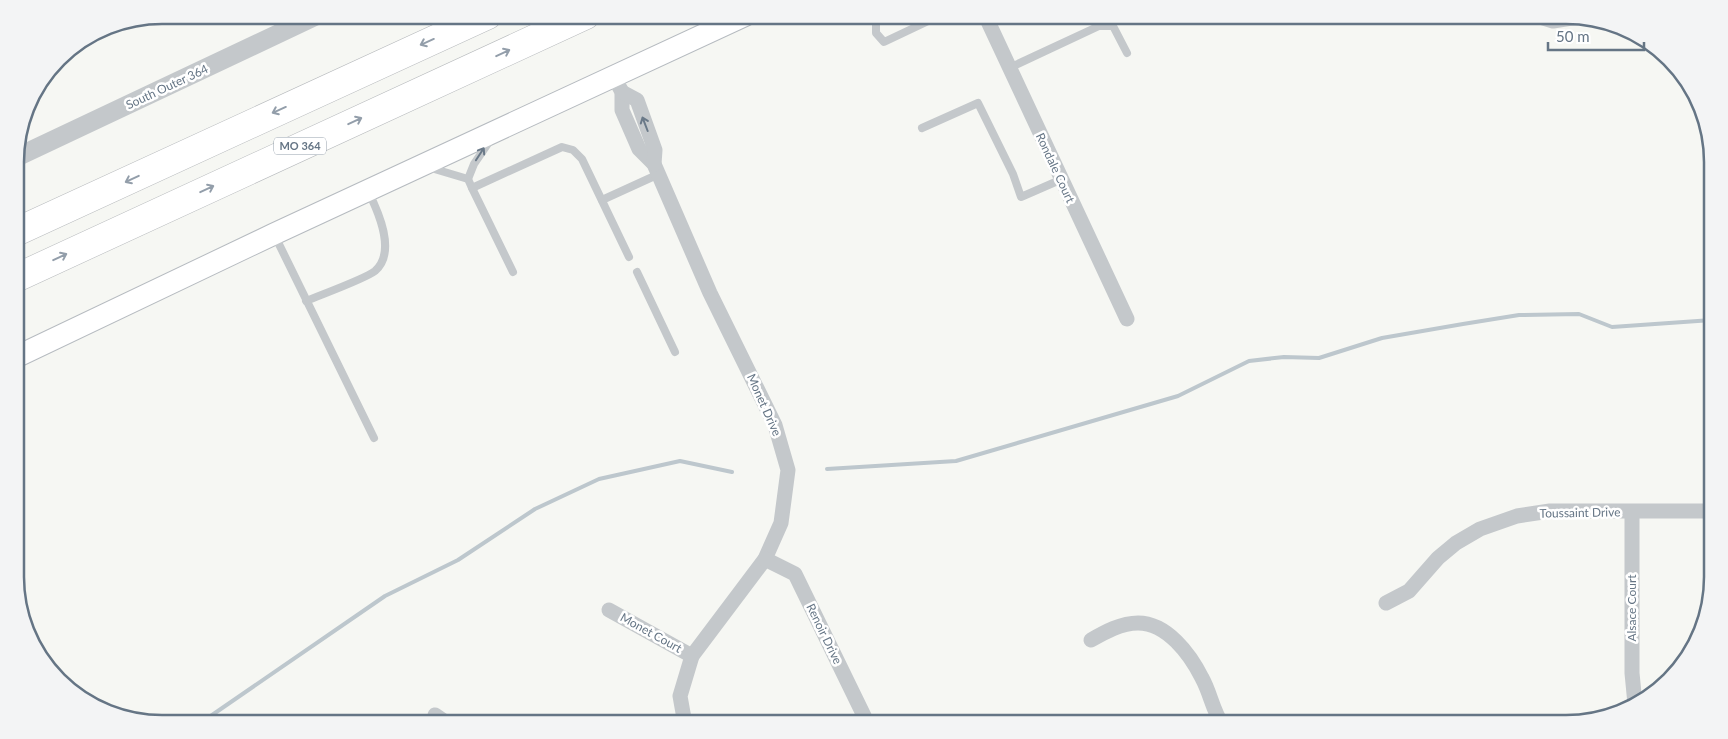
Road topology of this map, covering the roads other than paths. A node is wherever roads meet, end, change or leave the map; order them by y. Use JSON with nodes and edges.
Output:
{"nodes":[{"id":1,"x":287,"y":24,"type":"edge"},
{"id":2,"x":300,"y":24,"type":"edge"},
{"id":3,"x":468,"y":24,"type":"edge"},
{"id":4,"x":566,"y":24,"type":"edge"},
{"id":5,"x":730,"y":24,"type":"edge"},
{"id":6,"x":877,"y":24,"type":"edge"},
{"id":7,"x":922,"y":24,"type":"edge"},
{"id":8,"x":989,"y":24,"type":"edge"},
{"id":9,"x":281,"y":33,"type":"junction"},
{"id":10,"x":1127,"y":53,"type":"dead end"},
{"id":11,"x":1009,"y":68,"type":"junction"},
{"id":12,"x":618,"y":85,"type":"junction"},
{"id":13,"x":922,"y":128,"type":"dead end"},
{"id":14,"x":496,"y":132,"type":"junction"},
{"id":15,"x":24,"y":154,"type":"edge"},
{"id":16,"x":421,"y":166,"type":"junction"},
{"id":17,"x":656,"y":169,"type":"junction"},
{"id":18,"x":468,"y":179,"type":"junction"},
{"id":19,"x":1060,"y":180,"type":"junction"},
{"id":20,"x":472,"y":188,"type":"junction"},
{"id":21,"x":368,"y":191,"type":"junction"},
{"id":22,"x":602,"y":200,"type":"junction"},
{"id":23,"x":24,"y":228,"type":"edge"},
{"id":24,"x":274,"y":234,"type":"junction"},
{"id":25,"x":629,"y":257,"type":"dead end"},
{"id":26,"x":513,"y":272,"type":"dead end"},
{"id":27,"x":636,"y":272,"type":"dead end"},
{"id":28,"x":24,"y":274,"type":"edge"},
{"id":29,"x":306,"y":300,"type":"junction"},
{"id":30,"x":1127,"y":319,"type":"dead end"},
{"id":31,"x":675,"y":352,"type":"dead end"},
{"id":32,"x":24,"y":353,"type":"edge"},
{"id":33,"x":374,"y":438,"type":"dead end"},
{"id":34,"x":1704,"y":511,"type":"edge"},
{"id":35,"x":1632,"y":512,"type":"junction"},
{"id":36,"x":765,"y":559,"type":"junction"},
{"id":37,"x":1386,"y":604,"type":"dead end"},
{"id":38,"x":609,"y":610,"type":"dead end"},
{"id":39,"x":1091,"y":640,"type":"dead end"},
{"id":40,"x":692,"y":656,"type":"junction"},
{"id":41,"x":1635,"y":697,"type":"edge"},
{"id":42,"x":683,"y":715,"type":"edge"},
{"id":43,"x":864,"y":715,"type":"edge"},
{"id":44,"x":1218,"y":715,"type":"edge"}],
"edges":[{"from":1,"to":9,"type":"street"},
{"from":2,"to":9,"type":"street","name":"South Outer 364"},
{"from":3,"to":23,"type":"highway","one_way":true},
{"from":28,"to":4,"type":"highway","number":"MO 364","one_way":true},
{"from":5,"to":12,"type":"main road"},
{"from":6,"to":7,"type":"lane"},
{"from":8,"to":11,"type":"street","name":"Rondale Court"},
{"from":9,"to":15,"type":"street","name":"South Outer 364"},
{"from":10,"to":11,"type":"lane"},
{"from":11,"to":19,"type":"street","name":"Rondale Court"},
{"from":12,"to":14,"type":"main road"},
{"from":12,"to":17,"type":"street","name":"Monet Drive"},
{"from":13,"to":19,"type":"lane"},
{"from":14,"to":16,"type":"main road"},
{"from":18,"to":14,"type":"lane","one_way":true},
{"from":16,"to":18,"type":"lane"},
{"from":16,"to":21,"type":"main road"},
{"from":17,"to":22,"type":"lane"},
{"from":17,"to":36,"type":"street","name":"Monet Drive"},
{"from":18,"to":20,"type":"lane"},
{"from":19,"to":30,"type":"street","name":"Rondale Court"},
{"from":20,"to":22,"type":"lane"},
{"from":20,"to":26,"type":"lane"},
{"from":21,"to":24,"type":"main road"},
{"from":21,"to":29,"type":"lane"},
{"from":22,"to":25,"type":"lane"},
{"from":24,"to":29,"type":"lane"},
{"from":24,"to":32,"type":"main road"},
{"from":27,"to":31,"type":"lane"},
{"from":29,"to":33,"type":"lane"},
{"from":34,"to":35,"type":"street","name":"Toussaint Drive"},
{"from":35,"to":37,"type":"street","name":"Toussaint Drive"},
{"from":35,"to":41,"type":"street","name":"Alsace Court"},
{"from":36,"to":40,"type":"street","name":"Monet Drive"},
{"from":36,"to":43,"type":"street","name":"Renoir Drive"},
{"from":38,"to":40,"type":"street","name":"Monet Court"},
{"from":39,"to":44,"type":"street"},
{"from":40,"to":42,"type":"street","name":"Monet Drive"}]}
